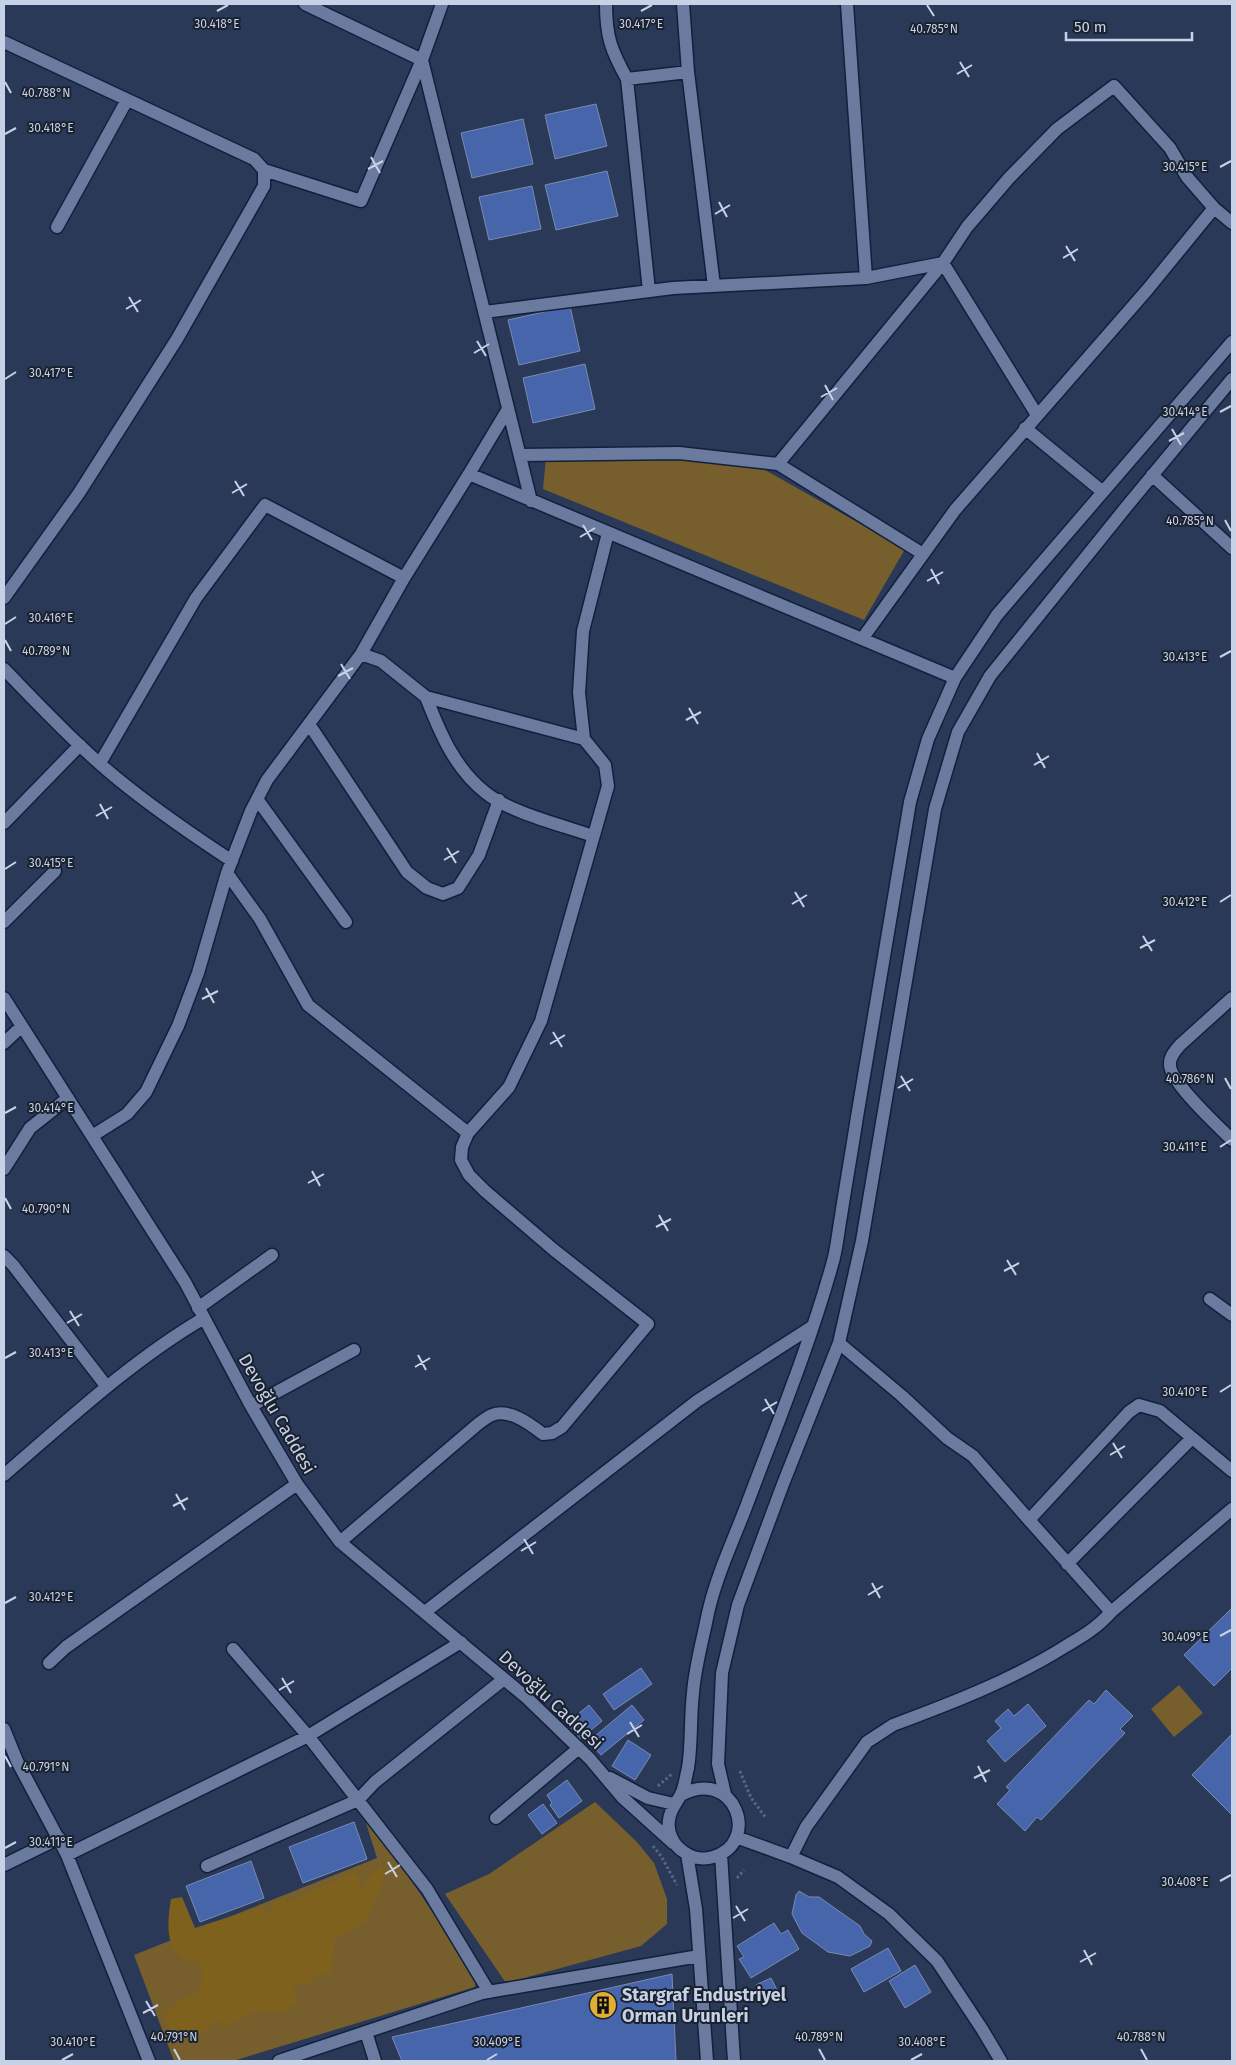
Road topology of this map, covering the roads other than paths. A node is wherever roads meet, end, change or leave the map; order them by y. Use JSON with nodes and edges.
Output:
{"nodes":[{"id":1,"x":305,"y":4,"type":"edge"},
{"id":2,"x":442,"y":4,"type":"edge"},
{"id":3,"x":606,"y":4,"type":"edge"},
{"id":4,"x":683,"y":4,"type":"edge"},
{"id":5,"x":846,"y":4,"type":"edge"},
{"id":6,"x":4,"y":42,"type":"edge"},
{"id":7,"x":422,"y":60,"type":"junction"},
{"id":8,"x":688,"y":72,"type":"junction"},
{"id":9,"x":627,"y":79,"type":"junction"},
{"id":10,"x":126,"y":100,"type":"junction"},
{"id":11,"x":264,"y":170,"type":"junction"},
{"id":12,"x":1214,"y":208,"type":"junction"},
{"id":13,"x":1232,"y":223,"type":"edge"},
{"id":14,"x":57,"y":227,"type":"dead end"},
{"id":15,"x":943,"y":263,"type":"junction"},
{"id":16,"x":866,"y":278,"type":"junction"},
{"id":17,"x":714,"y":286,"type":"junction"},
{"id":18,"x":649,"y":292,"type":"junction"},
{"id":19,"x":485,"y":312,"type":"junction"},
{"id":20,"x":1232,"y":342,"type":"edge"},
{"id":21,"x":1232,"y":379,"type":"edge"},
{"id":22,"x":508,"y":409,"type":"junction"},
{"id":23,"x":1037,"y":415,"type":"junction"},
{"id":24,"x":1025,"y":428,"type":"junction"},
{"id":25,"x":520,"y":455,"type":"junction"},
{"id":26,"x":778,"y":464,"type":"junction"},
{"id":27,"x":469,"y":474,"type":"junction"},
{"id":28,"x":1152,"y":475,"type":"junction"},
{"id":29,"x":1103,"y":492,"type":"junction"},
{"id":30,"x":531,"y":501,"type":"junction"},
{"id":31,"x":608,"y":533,"type":"junction"},
{"id":32,"x":1232,"y":548,"type":"edge"},
{"id":33,"x":923,"y":554,"type":"junction"},
{"id":34,"x":404,"y":578,"type":"junction"},
{"id":35,"x":4,"y":598,"type":"edge"},
{"id":36,"x":862,"y":639,"type":"junction"},
{"id":37,"x":361,"y":654,"type":"junction"},
{"id":38,"x":4,"y":669,"type":"edge"},
{"id":39,"x":955,"y":678,"type":"junction"},
{"id":40,"x":426,"y":697,"type":"junction"},
{"id":41,"x":309,"y":724,"type":"junction"},
{"id":42,"x":584,"y":739,"type":"junction"},
{"id":43,"x":80,"y":745,"type":"junction"},
{"id":44,"x":100,"y":763,"type":"junction"},
{"id":45,"x":257,"y":799,"type":"junction"},
{"id":46,"x":499,"y":800,"type":"junction"},
{"id":47,"x":4,"y":823,"type":"edge"},
{"id":48,"x":593,"y":836,"type":"junction"},
{"id":49,"x":232,"y":860,"type":"junction"},
{"id":50,"x":55,"y":871,"type":"dead end"},
{"id":51,"x":227,"y":873,"type":"junction"},
{"id":52,"x":4,"y":922,"type":"edge"},
{"id":53,"x":346,"y":922,"type":"dead end"},
{"id":54,"x":4,"y":998,"type":"edge"},
{"id":55,"x":1232,"y":998,"type":"edge"},
{"id":56,"x":21,"y":1027,"type":"junction"},
{"id":57,"x":4,"y":1043,"type":"edge"},
{"id":58,"x":68,"y":1098,"type":"junction"},
{"id":59,"x":468,"y":1133,"type":"junction"},
{"id":60,"x":92,"y":1136,"type":"junction"},
{"id":61,"x":1232,"y":1140,"type":"edge"},
{"id":62,"x":4,"y":1169,"type":"edge"},
{"id":63,"x":272,"y":1255,"type":"dead end"},
{"id":64,"x":4,"y":1256,"type":"edge"},
{"id":65,"x":1210,"y":1299,"type":"dead end"},
{"id":66,"x":201,"y":1313,"type":"junction"},
{"id":67,"x":1232,"y":1315,"type":"edge"},
{"id":68,"x":813,"y":1326,"type":"junction"},
{"id":69,"x":839,"y":1343,"type":"junction"},
{"id":70,"x":354,"y":1350,"type":"dead end"},
{"id":71,"x":107,"y":1386,"type":"junction"},
{"id":72,"x":251,"y":1406,"type":"junction"},
{"id":73,"x":1192,"y":1438,"type":"junction"},
{"id":74,"x":1232,"y":1471,"type":"edge"},
{"id":75,"x":4,"y":1475,"type":"edge"},
{"id":76,"x":297,"y":1484,"type":"junction"},
{"id":77,"x":1232,"y":1509,"type":"edge"},
{"id":78,"x":1029,"y":1520,"type":"junction"},
{"id":79,"x":340,"y":1542,"type":"junction"},
{"id":80,"x":1067,"y":1564,"type":"junction"},
{"id":81,"x":425,"y":1612,"type":"junction"},
{"id":82,"x":1110,"y":1612,"type":"junction"},
{"id":83,"x":461,"y":1642,"type":"junction"},
{"id":84,"x":233,"y":1649,"type":"dead end"},
{"id":85,"x":49,"y":1663,"type":"dead end"},
{"id":86,"x":504,"y":1679,"type":"junction"},
{"id":87,"x":4,"y":1729,"type":"edge"},
{"id":88,"x":308,"y":1736,"type":"junction"},
{"id":89,"x":578,"y":1748,"type":"junction"},
{"id":90,"x":606,"y":1776,"type":"junction"},
{"id":91,"x":725,"y":1794,"type":"junction"},
{"id":92,"x":677,"y":1799,"type":"junction"},
{"id":93,"x":358,"y":1800,"type":"junction"},
{"id":94,"x":496,"y":1818,"type":"dead end"},
{"id":95,"x":736,"y":1837,"type":"junction"},
{"id":96,"x":59,"y":1838,"type":"junction"},
{"id":97,"x":682,"y":1851,"type":"junction"},
{"id":98,"x":721,"y":1854,"type":"junction"},
{"id":99,"x":67,"y":1855,"type":"junction"},
{"id":100,"x":791,"y":1857,"type":"junction"},
{"id":101,"x":4,"y":1865,"type":"edge"},
{"id":102,"x":207,"y":1866,"type":"dead end"},
{"id":103,"x":699,"y":1956,"type":"junction"},
{"id":104,"x":489,"y":1992,"type":"junction"},
{"id":105,"x":366,"y":2032,"type":"junction"},
{"id":106,"x":150,"y":2061,"type":"edge"},
{"id":107,"x":279,"y":2061,"type":"edge"},
{"id":108,"x":375,"y":2061,"type":"edge"},
{"id":109,"x":707,"y":2061,"type":"edge"},
{"id":110,"x":734,"y":2061,"type":"edge"},
{"id":111,"x":1001,"y":2061,"type":"edge"}],
"edges":[{"from":1,"to":7,"type":"street"},
{"from":2,"to":7,"type":"street"},
{"from":3,"to":9,"type":"street"},
{"from":4,"to":8,"type":"street"},
{"from":5,"to":16,"type":"street"},
{"from":6,"to":10,"type":"street"},
{"from":7,"to":11,"type":"street"},
{"from":7,"to":19,"type":"street"},
{"from":8,"to":9,"type":"street"},
{"from":8,"to":17,"type":"street"},
{"from":9,"to":18,"type":"street"},
{"from":10,"to":11,"type":"street"},
{"from":10,"to":14,"type":"street"},
{"from":11,"to":35,"type":"street"},
{"from":12,"to":13,"type":"street"},
{"from":12,"to":15,"type":"street"},
{"from":12,"to":23,"type":"street"},
{"from":15,"to":16,"type":"street"},
{"from":15,"to":23,"type":"street"},
{"from":15,"to":26,"type":"street"},
{"from":16,"to":17,"type":"street"},
{"from":17,"to":18,"type":"street"},
{"from":18,"to":19,"type":"street"},
{"from":19,"to":22,"type":"street"},
{"from":20,"to":29,"type":"street"},
{"from":21,"to":28,"type":"street"},
{"from":22,"to":25,"type":"street"},
{"from":22,"to":27,"type":"street"},
{"from":23,"to":24,"type":"street"},
{"from":24,"to":29,"type":"street"},
{"from":24,"to":33,"type":"street"},
{"from":25,"to":26,"type":"street"},
{"from":25,"to":30,"type":"street"},
{"from":26,"to":33,"type":"street"},
{"from":27,"to":30,"type":"street"},
{"from":27,"to":34,"type":"street"},
{"from":28,"to":32,"type":"street"},
{"from":28,"to":69,"type":"street"},
{"from":29,"to":39,"type":"street"},
{"from":30,"to":31,"type":"street"},
{"from":31,"to":36,"type":"street"},
{"from":31,"to":42,"type":"street"},
{"from":33,"to":36,"type":"street"},
{"from":34,"to":37,"type":"street"},
{"from":34,"to":44,"type":"street"},
{"from":36,"to":39,"type":"street"},
{"from":37,"to":40,"type":"street"},
{"from":37,"to":41,"type":"street"},
{"from":38,"to":43,"type":"street"},
{"from":39,"to":68,"type":"street"},
{"from":40,"to":42,"type":"street"},
{"from":40,"to":46,"type":"street"},
{"from":41,"to":45,"type":"street"},
{"from":41,"to":46,"type":"street"},
{"from":42,"to":48,"type":"street"},
{"from":43,"to":44,"type":"street"},
{"from":43,"to":47,"type":"street"},
{"from":44,"to":49,"type":"street"},
{"from":45,"to":49,"type":"street"},
{"from":45,"to":53,"type":"street"},
{"from":46,"to":48,"type":"street"},
{"from":48,"to":59,"type":"street"},
{"from":49,"to":51,"type":"street"},
{"from":50,"to":52,"type":"street"},
{"from":51,"to":59,"type":"street"},
{"from":51,"to":60,"type":"street"},
{"from":54,"to":56,"type":"street","name":"Devoğlu Caddesi"},
{"from":55,"to":61,"type":"street"},
{"from":56,"to":57,"type":"street"},
{"from":56,"to":58,"type":"street","name":"Devoğlu Caddesi"},
{"from":58,"to":60,"type":"street","name":"Devoğlu Caddesi"},
{"from":58,"to":62,"type":"street"},
{"from":59,"to":79,"type":"street"},
{"from":60,"to":66,"type":"street","name":"Devoğlu Caddesi"},
{"from":63,"to":66,"type":"street"},
{"from":64,"to":71,"type":"street"},
{"from":65,"to":67,"type":"street"},
{"from":66,"to":71,"type":"street"},
{"from":66,"to":72,"type":"street","name":"Devoğlu Caddesi"},
{"from":68,"to":81,"type":"street"},
{"from":68,"to":92,"type":"street"},
{"from":69,"to":78,"type":"street"},
{"from":69,"to":91,"type":"street"},
{"from":70,"to":72,"type":"street"},
{"from":71,"to":75,"type":"street"},
{"from":72,"to":76,"type":"street","name":"Devoğlu Caddesi"},
{"from":73,"to":74,"type":"street"},
{"from":73,"to":78,"type":"street"},
{"from":73,"to":80,"type":"street"},
{"from":76,"to":79,"type":"street","name":"Devoğlu Caddesi"},
{"from":76,"to":85,"type":"street"},
{"from":77,"to":82,"type":"street"},
{"from":78,"to":80,"type":"street"},
{"from":79,"to":81,"type":"street","name":"Devoğlu Caddesi"},
{"from":80,"to":82,"type":"street"},
{"from":81,"to":83,"type":"street","name":"Devoğlu Caddesi"},
{"from":82,"to":100,"type":"street"},
{"from":83,"to":86,"type":"street","name":"Devoğlu Caddesi"},
{"from":83,"to":88,"type":"street"},
{"from":84,"to":88,"type":"street"},
{"from":86,"to":89,"type":"street","name":"Devoğlu Caddesi"},
{"from":86,"to":93,"type":"street"},
{"from":87,"to":96,"type":"street"},
{"from":88,"to":93,"type":"street"},
{"from":88,"to":99,"type":"street"},
{"from":89,"to":90,"type":"street","name":"Devoğlu Caddesi"},
{"from":89,"to":94,"type":"street"},
{"from":90,"to":92,"type":"street"},
{"from":90,"to":97,"type":"street"},
{"from":91,"to":92,"type":"street"},
{"from":91,"to":95,"type":"street"},
{"from":92,"to":97,"type":"street"},
{"from":93,"to":102,"type":"street"},
{"from":93,"to":104,"type":"street"},
{"from":95,"to":98,"type":"street"},
{"from":95,"to":100,"type":"street"},
{"from":96,"to":99,"type":"street"},
{"from":96,"to":101,"type":"street"},
{"from":97,"to":98,"type":"street"},
{"from":97,"to":103,"type":"street"},
{"from":98,"to":110,"type":"street"},
{"from":99,"to":106,"type":"street"},
{"from":100,"to":111,"type":"street"},
{"from":103,"to":104,"type":"street"},
{"from":103,"to":109,"type":"street"},
{"from":104,"to":105,"type":"street"},
{"from":105,"to":107,"type":"street"},
{"from":105,"to":108,"type":"street"}]}
